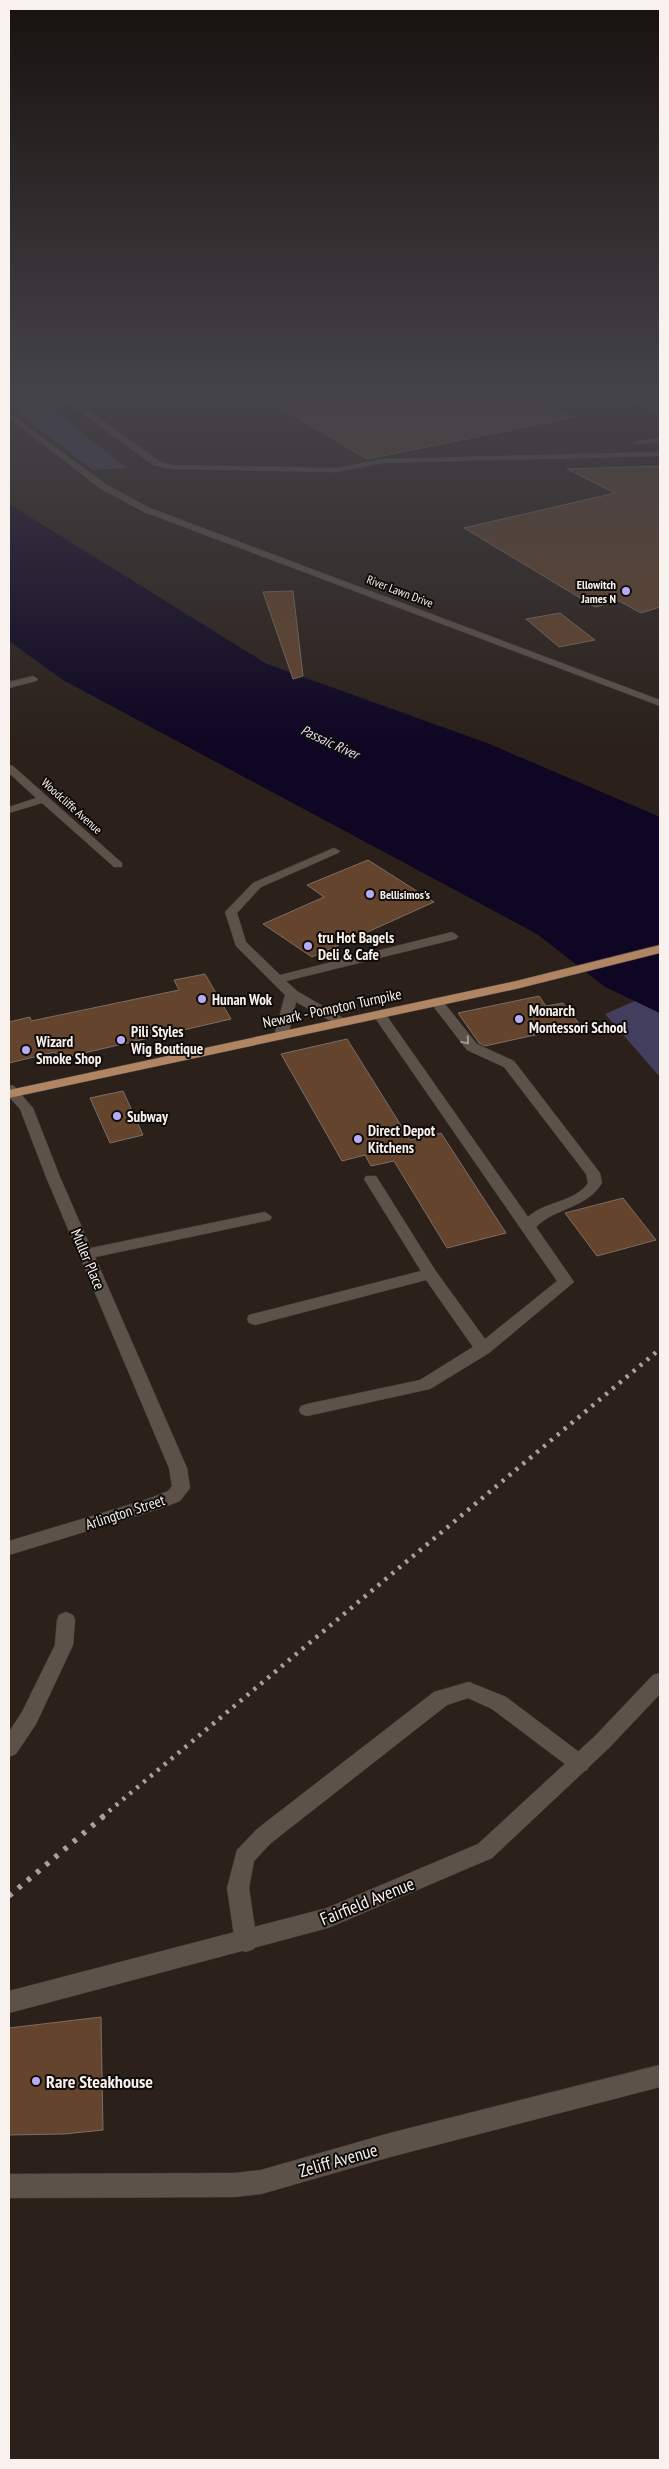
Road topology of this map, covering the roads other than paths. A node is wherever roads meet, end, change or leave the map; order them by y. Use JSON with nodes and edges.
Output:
{"nodes":[{"id":1,"x":148,"y":510,"type":"edge"},
{"id":2,"x":33,"y":679,"type":"dead end"},
{"id":3,"x":9,"y":685,"type":"edge"},
{"id":4,"x":660,"y":703,"type":"edge"},
{"id":5,"x":9,"y":768,"type":"edge"},
{"id":6,"x":44,"y":799,"type":"junction"},
{"id":7,"x":9,"y":810,"type":"edge"},
{"id":8,"x":334,"y":851,"type":"dead end"},
{"id":9,"x":118,"y":865,"type":"dead end"},
{"id":10,"x":452,"y":936,"type":"dead end"},
{"id":11,"x":660,"y":949,"type":"edge"},
{"id":12,"x":278,"y":979,"type":"junction"},
{"id":13,"x":292,"y":994,"type":"junction"},
{"id":14,"x":436,"y":1002,"type":"junction"},
{"id":15,"x":379,"y":1015,"type":"junction"},
{"id":16,"x":343,"y":1022,"type":"junction"},
{"id":17,"x":281,"y":1036,"type":"junction"},
{"id":18,"x":11,"y":1092,"type":"edge"},
{"id":19,"x":370,"y":1179,"type":"dead end"},
{"id":20,"x":265,"y":1217,"type":"dead end"},
{"id":21,"x":527,"y":1227,"type":"junction"},
{"id":22,"x":86,"y":1254,"type":"junction"},
{"id":23,"x":430,"y":1274,"type":"junction"},
{"id":24,"x":255,"y":1320,"type":"dead end"},
{"id":25,"x":483,"y":1349,"type":"junction"},
{"id":26,"x":307,"y":1410,"type":"dead end"},
{"id":27,"x":163,"y":1433,"type":"joint"},
{"id":28,"x":9,"y":1548,"type":"edge"},
{"id":29,"x":66,"y":1620,"type":"dead end"},
{"id":30,"x":660,"y":1682,"type":"edge"},
{"id":31,"x":9,"y":1748,"type":"edge"},
{"id":32,"x":580,"y":1764,"type":"junction"},
{"id":33,"x":246,"y":1942,"type":"junction"},
{"id":34,"x":9,"y":2002,"type":"edge"},
{"id":35,"x":660,"y":2076,"type":"edge"},
{"id":36,"x":9,"y":2186,"type":"edge"}],
"edges":[{"from":1,"to":4,"type":"street","name":"River Lawn Drive"},
{"from":2,"to":3,"type":"street"},
{"from":5,"to":6,"type":"street","name":"Woodcliffe Avenue"},
{"from":6,"to":7,"type":"street"},
{"from":6,"to":9,"type":"street","name":"Woodcliffe Avenue"},
{"from":8,"to":12,"type":"street"},
{"from":10,"to":12,"type":"street"},
{"from":11,"to":14,"type":"main road","name":"Newark - Pompton Turnpike"},
{"from":12,"to":13,"type":"street"},
{"from":13,"to":16,"type":"street"},
{"from":13,"to":17,"type":"street"},
{"from":14,"to":15,"type":"main road","name":"Newark - Pompton Turnpike"},
{"from":14,"to":21,"type":"street","one_way":true},
{"from":15,"to":16,"type":"main road","name":"Newark - Pompton Turnpike"},
{"from":15,"to":21,"type":"street"},
{"from":16,"to":17,"type":"main road","name":"Newark - Pompton Turnpike"},
{"from":17,"to":18,"type":"main road","name":"Newark - Pompton Turnpike"},
{"from":18,"to":22,"type":"street","name":"Muller Place"},
{"from":19,"to":23,"type":"street"},
{"from":20,"to":22,"type":"street"},
{"from":21,"to":25,"type":"street"},
{"from":22,"to":27,"type":"street","name":"Muller Place"},
{"from":23,"to":24,"type":"street"},
{"from":23,"to":25,"type":"street"},
{"from":25,"to":26,"type":"street"},
{"from":27,"to":28,"type":"street","name":"Arlington Street"},
{"from":29,"to":31,"type":"street"},
{"from":30,"to":32,"type":"street","name":"Fairfield Avenue"},
{"from":32,"to":33,"type":"street","name":"Fairfield Avenue"},
{"from":32,"to":33,"type":"street"},
{"from":33,"to":34,"type":"street","name":"Fairfield Avenue"},
{"from":35,"to":36,"type":"street","name":"Zeliff Avenue"}]}
